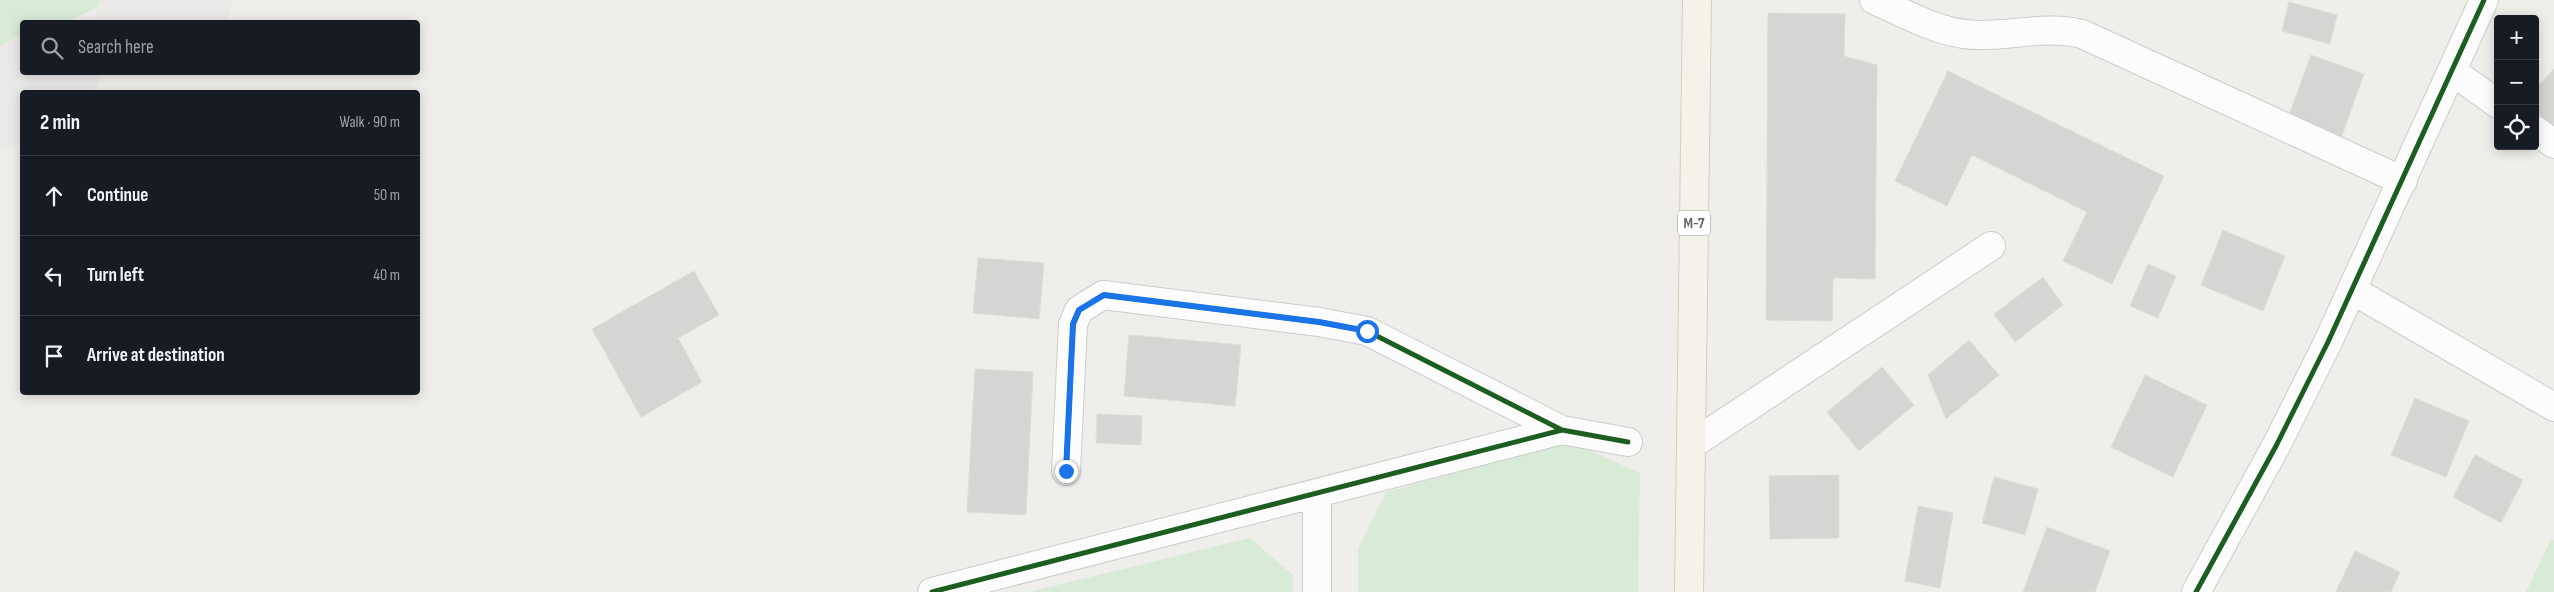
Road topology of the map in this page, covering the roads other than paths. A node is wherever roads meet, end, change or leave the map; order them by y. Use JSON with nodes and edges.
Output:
{"nodes":[{"id":1,"x":1697,"y":0,"type":"edge"},
{"id":2,"x":1874,"y":0,"type":"edge"},
{"id":3,"x":2484,"y":0,"type":"edge"},
{"id":4,"x":2453,"y":72,"type":"junction"},
{"id":5,"x":2494,"y":101,"type":"edge"},
{"id":6,"x":2539,"y":133,"type":"edge"},
{"id":7,"x":2554,"y":144,"type":"edge"},
{"id":8,"x":2403,"y":181,"type":"junction"},
{"id":9,"x":1992,"y":246,"type":"dead end"},
{"id":10,"x":2352,"y":290,"type":"junction"},
{"id":11,"x":2554,"y":407,"type":"edge"},
{"id":12,"x":1562,"y":430,"type":"junction"},
{"id":13,"x":1628,"y":442,"type":"dead end"},
{"id":14,"x":1691,"y":446,"type":"junction"},
{"id":15,"x":1066,"y":471,"type":"dead end"},
{"id":16,"x":1318,"y":493,"type":"junction"},
{"id":17,"x":932,"y":592,"type":"edge"},
{"id":18,"x":1317,"y":592,"type":"edge"},
{"id":19,"x":1689,"y":592,"type":"edge"},
{"id":20,"x":2196,"y":592,"type":"edge"}],
"edges":[{"from":1,"to":14,"type":"main road","number":"M-7"},
{"from":2,"to":8,"type":"street"},
{"from":3,"to":4,"type":"street"},
{"from":4,"to":5,"type":"street"},
{"from":4,"to":8,"type":"street"},
{"from":6,"to":7,"type":"street"},
{"from":8,"to":10,"type":"street"},
{"from":9,"to":14,"type":"street"},
{"from":10,"to":11,"type":"street"},
{"from":10,"to":20,"type":"street"},
{"from":12,"to":13,"type":"street"},
{"from":12,"to":15,"type":"street"},
{"from":12,"to":16,"type":"street"},
{"from":14,"to":19,"type":"main road","number":"M-7"},
{"from":16,"to":17,"type":"street"},
{"from":16,"to":18,"type":"street"}]}
